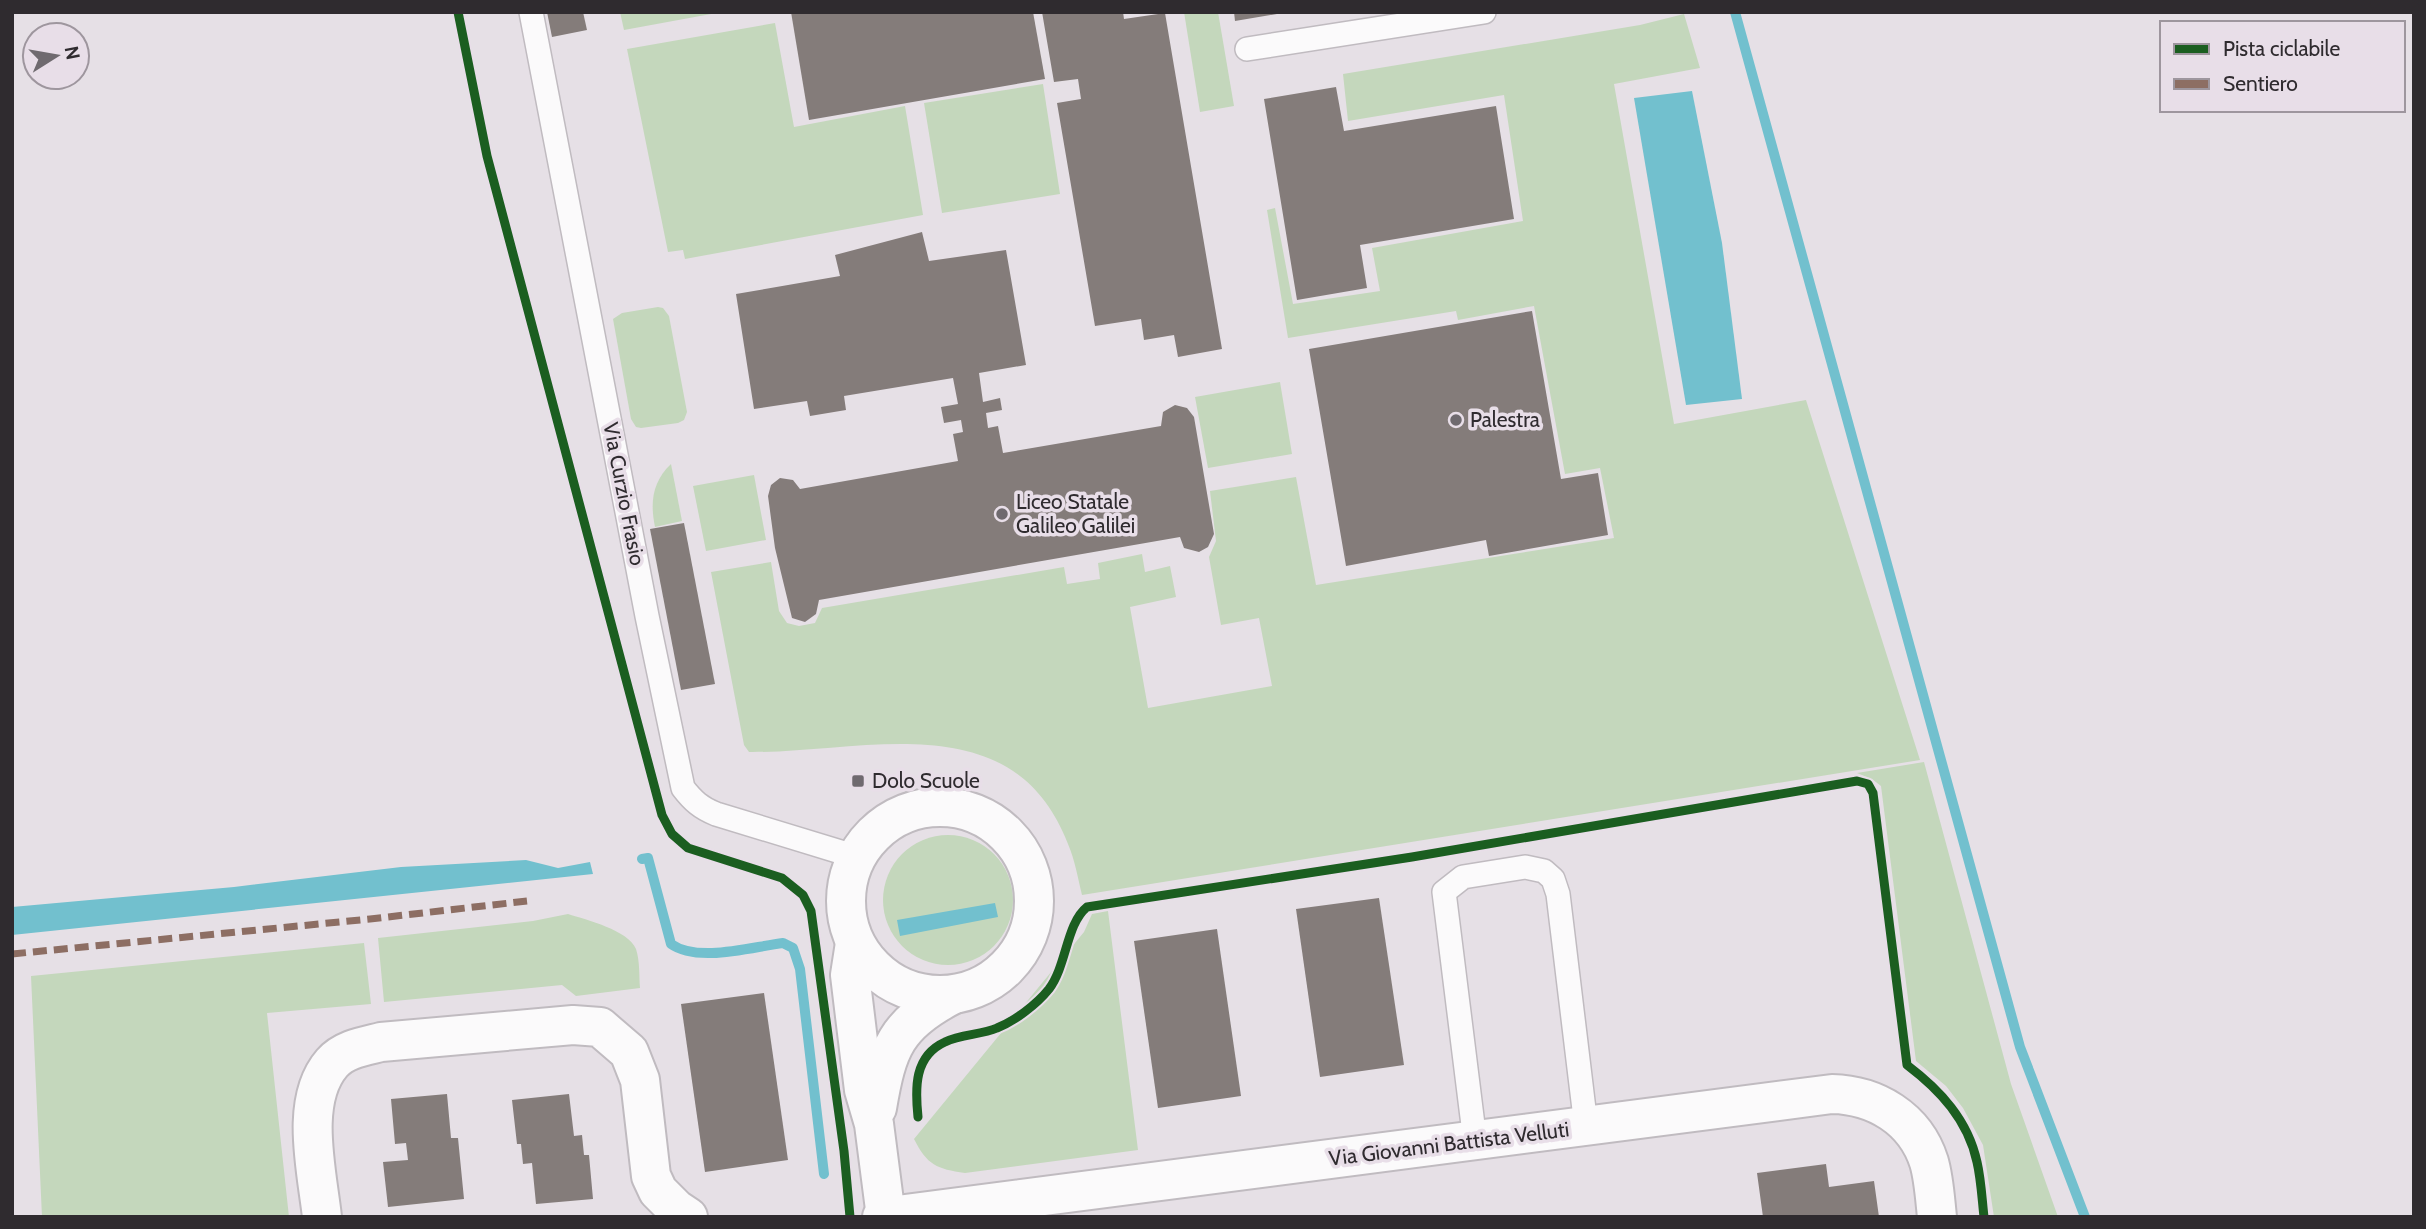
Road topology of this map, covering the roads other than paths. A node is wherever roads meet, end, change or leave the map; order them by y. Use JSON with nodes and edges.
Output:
{"nodes":[{"id":1,"x":531,"y":12,"type":"edge"},
{"id":2,"x":1484,"y":12,"type":"edge"},
{"id":3,"x":1247,"y":49,"type":"dead end"},
{"id":4,"x":857,"y":856,"type":"junction"},
{"id":5,"x":855,"y":943,"type":"junction"},
{"id":6,"x":951,"y":995,"type":"junction"},
{"id":7,"x":874,"y":1124,"type":"junction"},
{"id":8,"x":1586,"y":1126,"type":"junction"},
{"id":9,"x":1475,"y":1141,"type":"junction"},
{"id":10,"x":651,"y":1176,"type":"junction"},
{"id":11,"x":322,"y":1217,"type":"edge"},
{"id":12,"x":652,"y":1217,"type":"edge"},
{"id":13,"x":688,"y":1217,"type":"edge"},
{"id":14,"x":884,"y":1217,"type":"edge"},
{"id":15,"x":1937,"y":1217,"type":"edge"}],
"edges":[{"from":1,"to":4,"type":"lane","name":"Via Curzio Frasio"},
{"from":2,"to":3,"type":"lane"},
{"from":4,"to":5,"type":"street"},
{"from":4,"to":6,"type":"street"},
{"from":5,"to":6,"type":"street"},
{"from":5,"to":7,"type":"street"},
{"from":6,"to":7,"type":"street"},
{"from":7,"to":14,"type":"street","name":"Via Giovanni Battista Velluti"},
{"from":8,"to":9,"type":"street","name":"Via Giovanni Battista Velluti"},
{"from":8,"to":9,"type":"lane"},
{"from":8,"to":15,"type":"street","name":"Via Giovanni Battista Velluti"},
{"from":9,"to":14,"type":"street","name":"Via Giovanni Battista Velluti"},
{"from":10,"to":11,"type":"street"},
{"from":10,"to":12,"type":"street"},
{"from":10,"to":13,"type":"street"}]}
